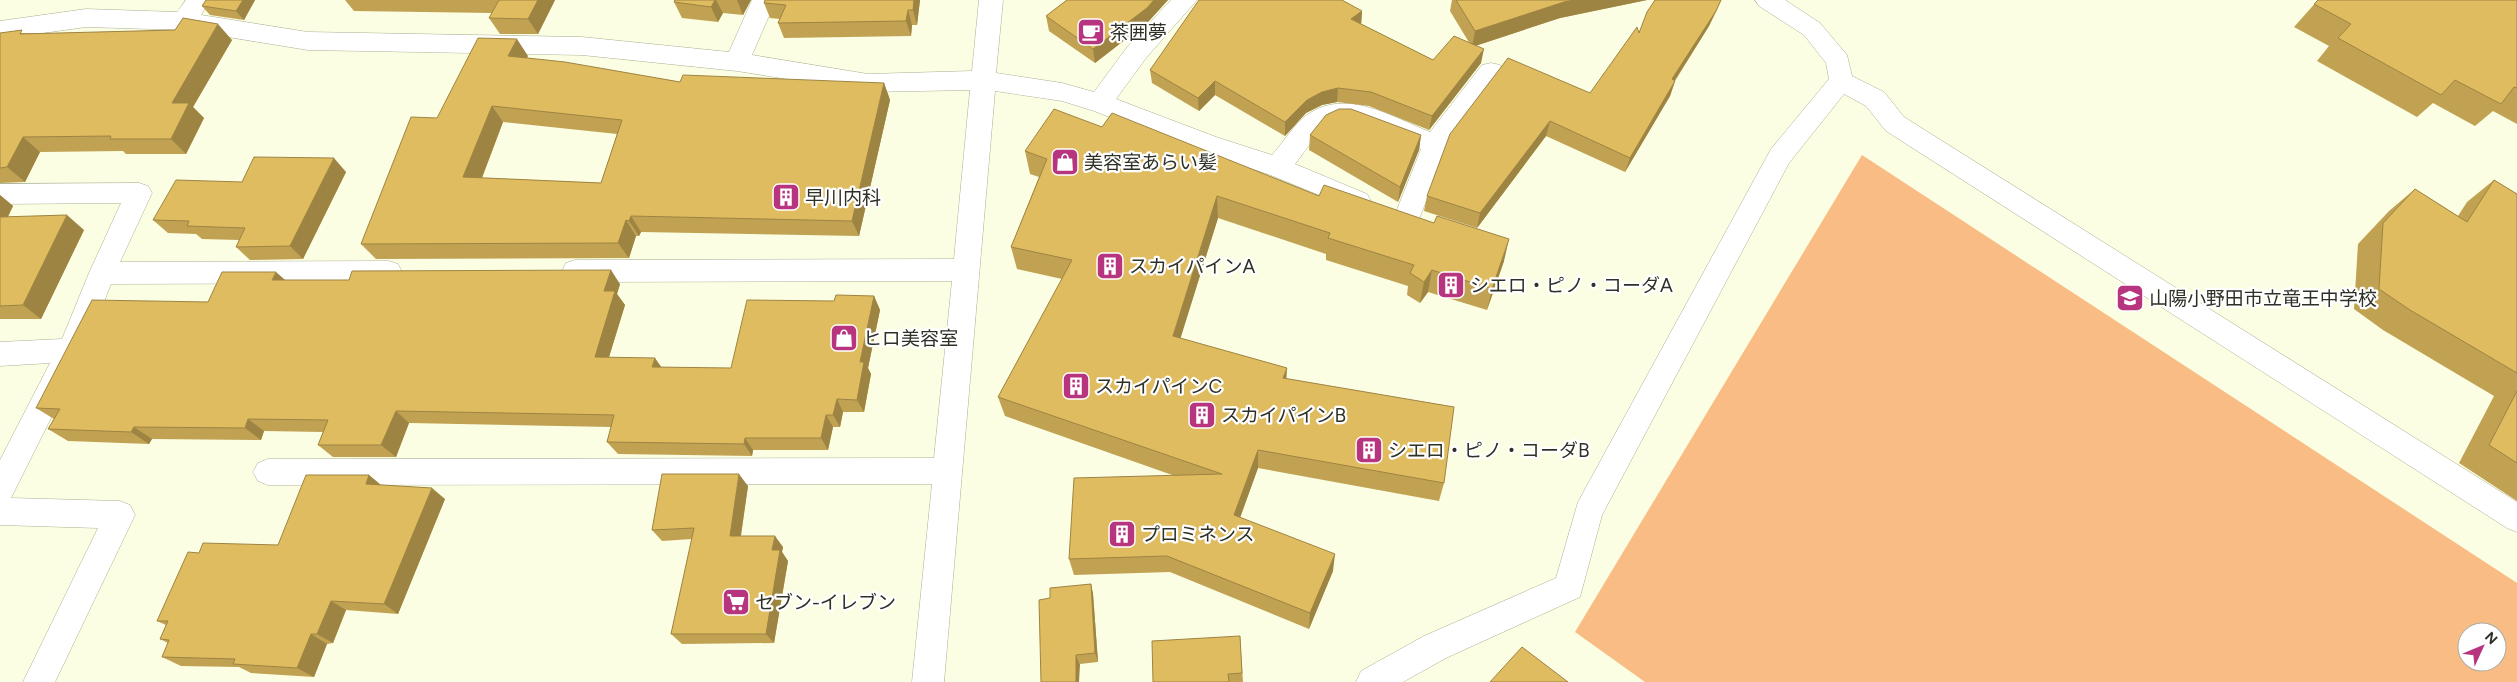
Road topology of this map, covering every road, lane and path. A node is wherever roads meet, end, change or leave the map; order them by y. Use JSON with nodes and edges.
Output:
{"nodes":[{"id":1,"x":198,"y":0,"type":"edge"},
{"id":2,"x":764,"y":0,"type":"edge"},
{"id":3,"x":991,"y":0,"type":"edge"},
{"id":4,"x":1185,"y":0,"type":"edge"},
{"id":5,"x":1767,"y":0,"type":"edge"},
{"id":6,"x":184,"y":21,"type":"junction"},
{"id":7,"x":0,"y":30,"type":"edge"},
{"id":8,"x":737,"y":62,"type":"junction"},
{"id":9,"x":1491,"y":72,"type":"dead end"},
{"id":10,"x":983,"y":80,"type":"junction"},
{"id":11,"x":1841,"y":81,"type":"junction"},
{"id":12,"x":1100,"y":103,"type":"junction"},
{"id":13,"x":1434,"y":144,"type":"junction"},
{"id":14,"x":1277,"y":168,"type":"junction"},
{"id":15,"x":0,"y":194,"type":"edge"},
{"id":16,"x":966,"y":270,"type":"junction"},
{"id":17,"x":410,"y":272,"type":"edge"},
{"id":18,"x":549,"y":272,"type":"edge"},
{"id":19,"x":102,"y":273,"type":"junction"},
{"id":20,"x":71,"y":350,"type":"junction"},
{"id":21,"x":0,"y":354,"type":"edge"},
{"id":22,"x":947,"y":471,"type":"junction"},
{"id":23,"x":268,"y":472,"type":"dead end"},
{"id":24,"x":0,"y":490,"type":"edge"},
{"id":25,"x":0,"y":511,"type":"edge"},
{"id":26,"x":2517,"y":518,"type":"edge"},
{"id":27,"x":39,"y":682,"type":"edge"},
{"id":28,"x":928,"y":682,"type":"edge"},
{"id":29,"x":1372,"y":682,"type":"edge"}],
"edges":[{"from":1,"to":6,"type":"street"},
{"from":2,"to":8,"type":"street"},
{"from":3,"to":10,"type":"street"},
{"from":4,"to":12,"type":"street"},
{"from":5,"to":11,"type":"street"},
{"from":6,"to":7,"type":"street"},
{"from":6,"to":8,"type":"street"},
{"from":8,"to":10,"type":"street"},
{"from":9,"to":13,"type":"street"},
{"from":10,"to":12,"type":"street"},
{"from":10,"to":16,"type":"street"},
{"from":11,"to":26,"type":"street"},
{"from":11,"to":29,"type":"street"},
{"from":12,"to":14,"type":"street"},
{"from":13,"to":14,"type":"street"},
{"from":13,"to":14,"type":"street"},
{"from":15,"to":19,"type":"street"},
{"from":16,"to":18,"type":"street"},
{"from":16,"to":22,"type":"street"},
{"from":17,"to":19,"type":"street"},
{"from":19,"to":20,"type":"street"},
{"from":20,"to":21,"type":"street"},
{"from":20,"to":24,"type":"street"},
{"from":22,"to":23,"type":"street"},
{"from":22,"to":28,"type":"street"},
{"from":25,"to":27,"type":"street"}]}
